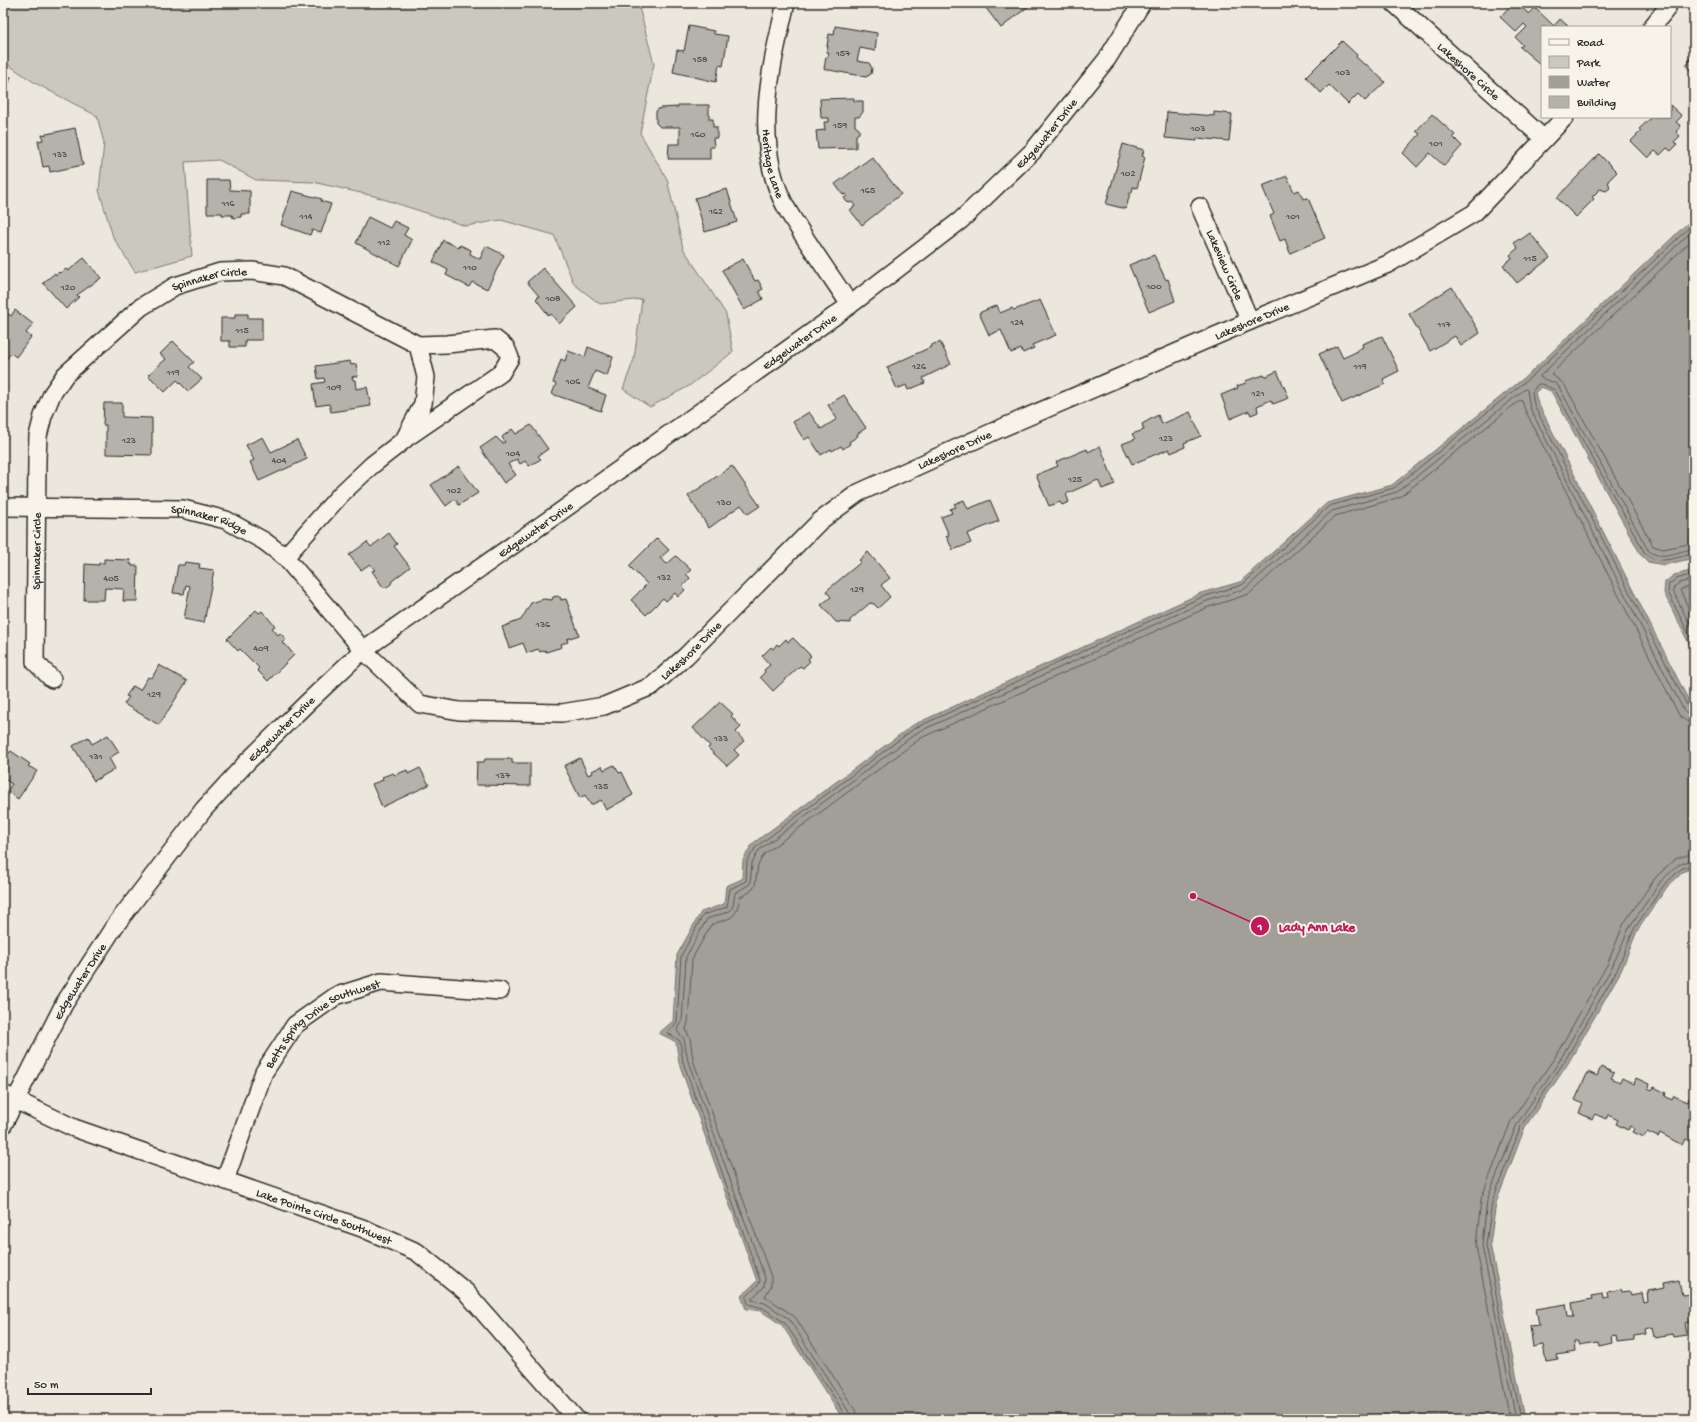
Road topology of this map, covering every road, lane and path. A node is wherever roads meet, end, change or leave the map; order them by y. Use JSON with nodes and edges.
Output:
{"nodes":[{"id":1,"x":786,"y":3,"type":"edge"},
{"id":2,"x":1142,"y":3,"type":"edge"},
{"id":3,"x":1394,"y":3,"type":"edge"},
{"id":4,"x":1668,"y":3,"type":"edge"},
{"id":5,"x":1653,"y":26,"type":"edge"},
{"id":6,"x":1564,"y":118,"type":"edge"},
{"id":7,"x":1544,"y":139,"type":"junction"},
{"id":8,"x":1200,"y":207,"type":"dead end"},
{"id":9,"x":850,"y":305,"type":"junction"},
{"id":10,"x":1250,"y":321,"type":"junction"},
{"id":11,"x":418,"y":345,"type":"junction"},
{"id":12,"x":404,"y":440,"type":"junction"},
{"id":13,"x":3,"y":507,"type":"edge"},
{"id":14,"x":38,"y":508,"type":"junction"},
{"id":15,"x":285,"y":557,"type":"junction"},
{"id":16,"x":363,"y":650,"type":"junction"},
{"id":17,"x":52,"y":679,"type":"dead end"},
{"id":18,"x":500,"y":991,"type":"dead end"},
{"id":19,"x":9,"y":1097,"type":"edge"},
{"id":20,"x":3,"y":1125,"type":"edge"},
{"id":21,"x":224,"y":1180,"type":"junction"},
{"id":22,"x":574,"y":1419,"type":"edge"}],
"edges":[{"from":1,"to":9,"type":"street","name":"Heritage Lane"},
{"from":2,"to":9,"type":"street","name":"Edgewater Drive"},
{"from":3,"to":7,"type":"street","name":"Lakeshore Circle"},
{"from":4,"to":5,"type":"street"},
{"from":6,"to":7,"type":"street","name":"Lakeshore Drive"},
{"from":7,"to":10,"type":"street","name":"Lakeshore Drive"},
{"from":8,"to":10,"type":"street","name":"Lakeview Circle"},
{"from":9,"to":16,"type":"street","name":"Edgewater Drive"},
{"from":10,"to":16,"type":"street","name":"Lakeshore Drive"},
{"from":11,"to":12,"type":"street"},
{"from":11,"to":12,"type":"street"},
{"from":11,"to":14,"type":"street","name":"Spinnaker Circle"},
{"from":12,"to":15,"type":"street"},
{"from":13,"to":14,"type":"street","name":"Spinnaker Ridge"},
{"from":14,"to":15,"type":"street","name":"Spinnaker Ridge"},
{"from":14,"to":17,"type":"street","name":"Spinnaker Circle"},
{"from":15,"to":16,"type":"street","name":"Spinnaker Ridge"},
{"from":16,"to":19,"type":"street","name":"Edgewater Drive"},
{"from":18,"to":21,"type":"street","name":"Betts Spring Drive Southwest"},
{"from":19,"to":20,"type":"street","name":"Edgewater Drive"},
{"from":19,"to":21,"type":"street","name":"Lake Pointe Circle Southwest"},
{"from":21,"to":22,"type":"street","name":"Lake Pointe Circle Southwest"}]}
